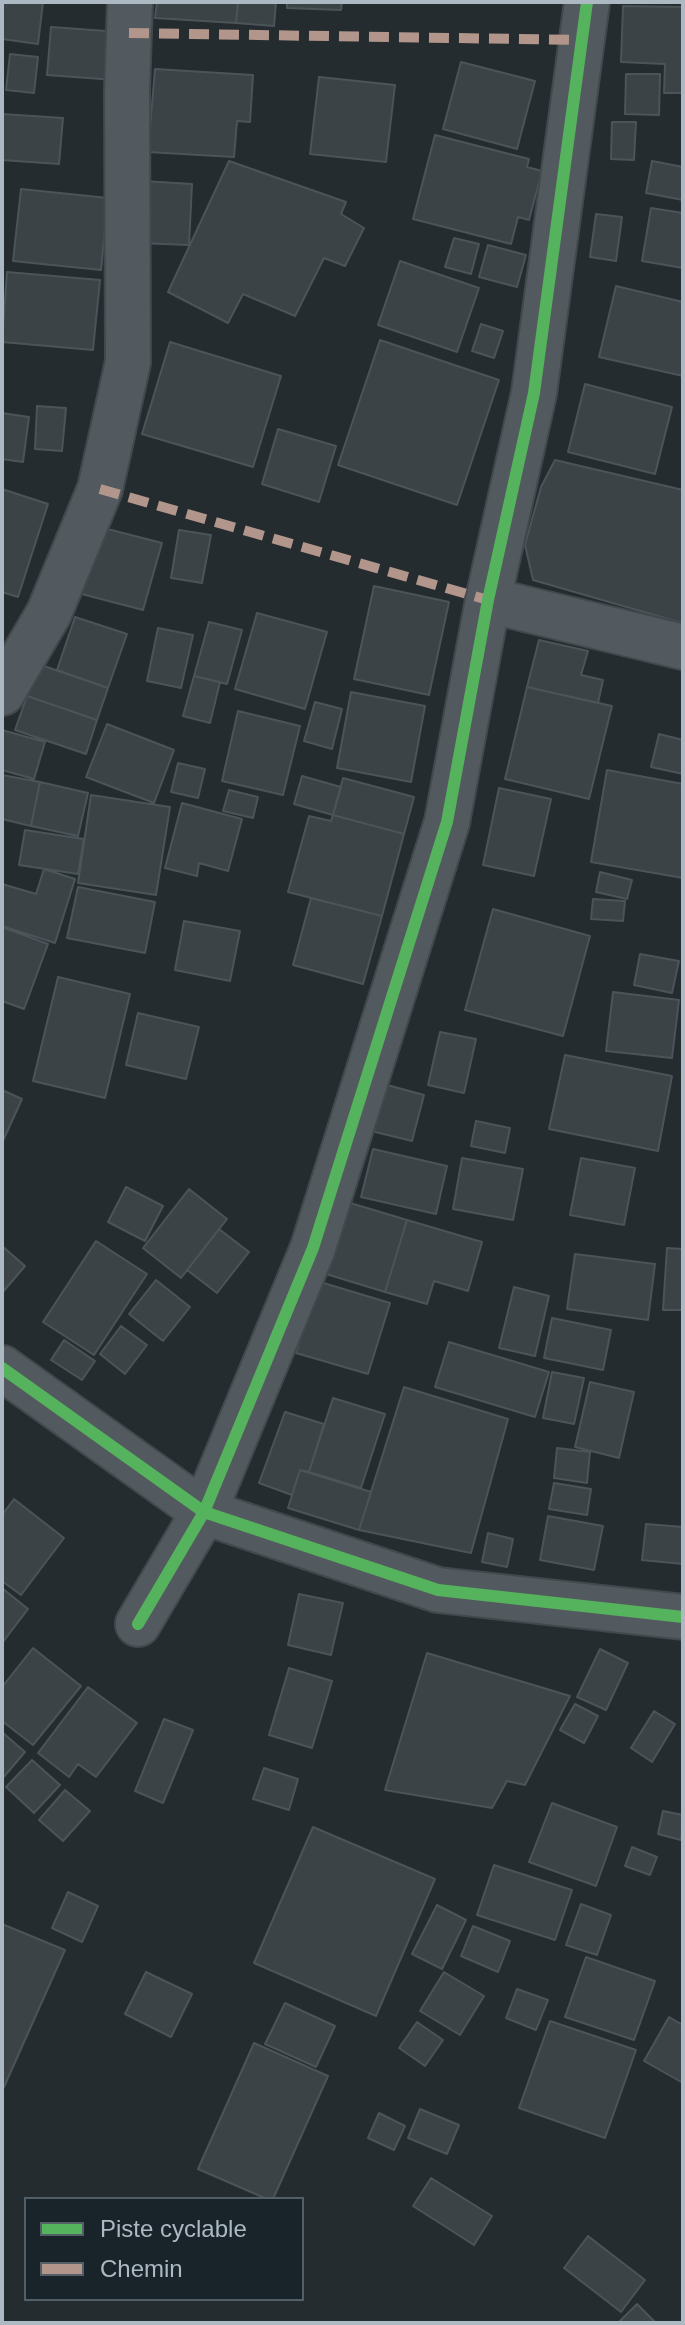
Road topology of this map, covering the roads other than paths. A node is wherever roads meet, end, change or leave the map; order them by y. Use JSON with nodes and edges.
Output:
{"nodes":[{"id":1,"x":130,"y":2,"type":"edge"},
{"id":2,"x":587,"y":2,"type":"edge"},
{"id":3,"x":488,"y":600,"type":"junction"},
{"id":4,"x":683,"y":647,"type":"edge"},
{"id":5,"x":2,"y":693,"type":"edge"},
{"id":6,"x":2,"y":1368,"type":"edge"},
{"id":7,"x":204,"y":1512,"type":"junction"},
{"id":8,"x":683,"y":1617,"type":"edge"},
{"id":9,"x":138,"y":1624,"type":"dead end"}],
"edges":[{"from":1,"to":5,"type":"street"},
{"from":2,"to":3,"type":"street"},
{"from":3,"to":4,"type":"street"},
{"from":3,"to":7,"type":"street"},
{"from":6,"to":7,"type":"street"},
{"from":7,"to":8,"type":"street"},
{"from":7,"to":9,"type":"street"}]}
